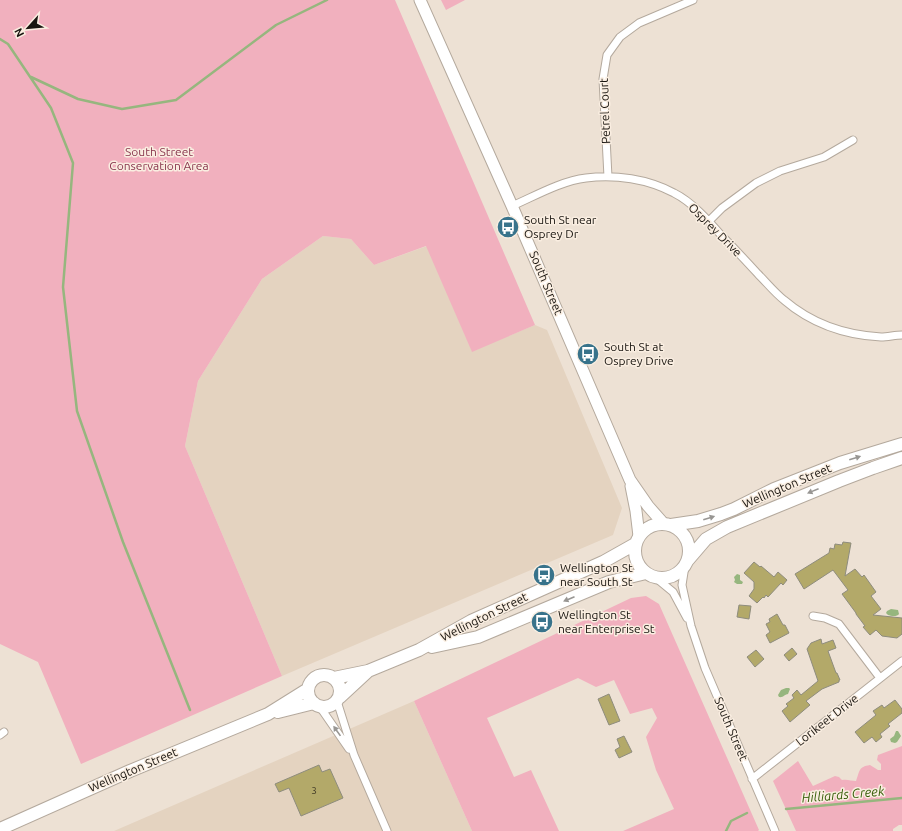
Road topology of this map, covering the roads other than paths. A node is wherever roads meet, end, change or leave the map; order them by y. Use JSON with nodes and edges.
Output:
{"nodes":[{"id":1,"x":420,"y":0,"type":"edge"},
{"id":2,"x":693,"y":0,"type":"edge"},
{"id":3,"x":853,"y":140,"type":"dead end"},
{"id":4,"x":608,"y":177,"type":"junction"},
{"id":5,"x":512,"y":206,"type":"junction"},
{"id":6,"x":709,"y":221,"type":"junction"},
{"id":7,"x":902,"y":335,"type":"edge"},
{"id":8,"x":902,"y":444,"type":"edge"},
{"id":9,"x":902,"y":458,"type":"edge"},
{"id":10,"x":630,"y":480,"type":"junction"},
{"id":11,"x":667,"y":524,"type":"junction"},
{"id":12,"x":637,"y":540,"type":"junction"},
{"id":13,"x":686,"y":563,"type":"junction"},
{"id":14,"x":651,"y":575,"type":"junction"},
{"id":15,"x":813,"y":616,"type":"dead end"},
{"id":16,"x":691,"y":626,"type":"junction"},
{"id":17,"x":419,"y":650,"type":"junction"},
{"id":18,"x":902,"y":661,"type":"edge"},
{"id":19,"x":368,"y":671,"type":"junction"},
{"id":20,"x":334,"y":678,"type":"junction"},
{"id":21,"x":880,"y":678,"type":"junction"},
{"id":22,"x":308,"y":689,"type":"junction"},
{"id":23,"x":338,"y":699,"type":"junction"},
{"id":24,"x":317,"y":705,"type":"junction"},
{"id":25,"x":268,"y":714,"type":"junction"},
{"id":26,"x":354,"y":755,"type":"junction"},
{"id":27,"x":752,"y":779,"type":"junction"},
{"id":28,"x":0,"y":829,"type":"edge"},
{"id":29,"x":387,"y":831,"type":"edge"},
{"id":30,"x":775,"y":831,"type":"edge"}],
"edges":[{"from":1,"to":5,"type":"street","name":"South Street"},
{"from":2,"to":4,"type":"street","name":"Petrel Court"},
{"from":3,"to":6,"type":"street"},
{"from":4,"to":5,"type":"street","name":"Osprey Drive"},
{"from":4,"to":6,"type":"street","name":"Osprey Drive"},
{"from":5,"to":10,"type":"street","name":"South Street"},
{"from":6,"to":7,"type":"street","name":"Osprey Drive"},
{"from":11,"to":8,"type":"main road","name":"Wellington Street","one_way":true},
{"from":9,"to":13,"type":"main road","name":"Wellington Street","one_way":true},
{"from":10,"to":11,"type":"street","name":"South Street"},
{"from":10,"to":12,"type":"street","name":"South Street"},
{"from":11,"to":12,"type":"main road","name":"Wellington Street"},
{"from":11,"to":13,"type":"main road"},
{"from":12,"to":14,"type":"main road"},
{"from":12,"to":17,"type":"main road","name":"Wellington Street"},
{"from":13,"to":14,"type":"main road","name":"Wellington Street"},
{"from":13,"to":16,"type":"street","name":"South Street"},
{"from":14,"to":16,"type":"street","name":"South Street"},
{"from":14,"to":17,"type":"main road","name":"Wellington Street","one_way":true},
{"from":15,"to":21,"type":"street"},
{"from":16,"to":27,"type":"street","name":"South Street"},
{"from":17,"to":19,"type":"main road","name":"Wellington Street"},
{"from":18,"to":21,"type":"street","name":"Lorikeet Drive"},
{"from":19,"to":20,"type":"main road","name":"Wellington Street"},
{"from":19,"to":23,"type":"main road","name":"Wellington Street"},
{"from":20,"to":22,"type":"main road"},
{"from":20,"to":23,"type":"main road"},
{"from":21,"to":27,"type":"street","name":"Lorikeet Drive"},
{"from":22,"to":24,"type":"main road"},
{"from":22,"to":25,"type":"main road","name":"Wellington Street"},
{"from":23,"to":24,"type":"main road"},
{"from":23,"to":26,"type":"street"},
{"from":24,"to":25,"type":"main road","name":"Wellington Street"},
{"from":26,"to":24,"type":"street","one_way":true},
{"from":25,"to":28,"type":"main road","name":"Wellington Street"},
{"from":26,"to":29,"type":"street"},
{"from":27,"to":30,"type":"street","name":"South Street"}]}
